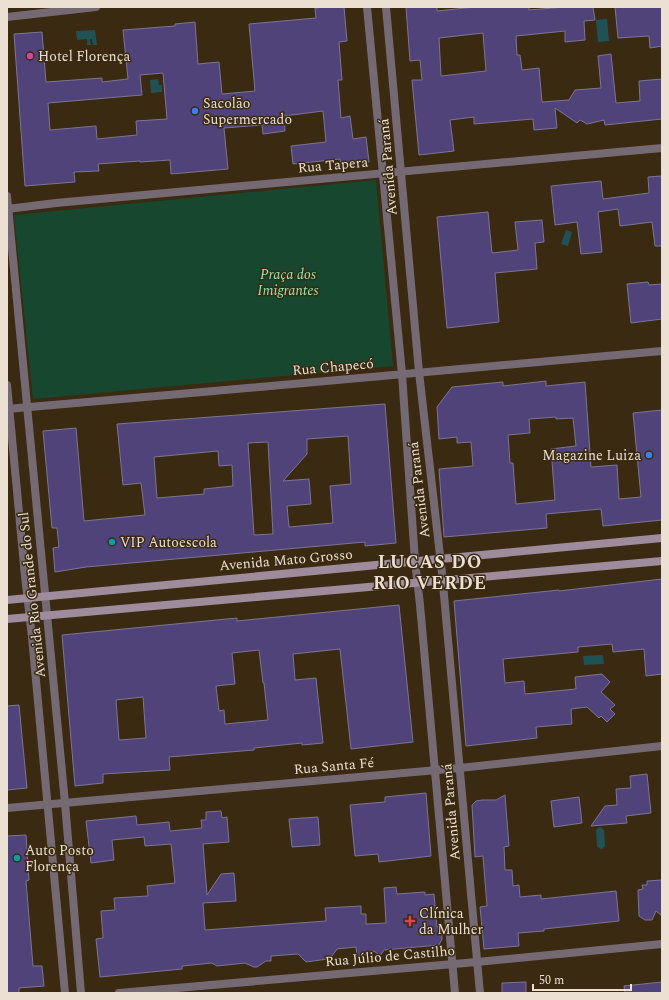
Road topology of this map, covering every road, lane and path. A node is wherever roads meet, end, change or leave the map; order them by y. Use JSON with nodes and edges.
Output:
{"nodes":[{"id":1,"x":96,"y":7,"type":"edge"},
{"id":2,"x":367,"y":7,"type":"edge"},
{"id":3,"x":386,"y":7,"type":"edge"},
{"id":4,"x":7,"y":17,"type":"edge"},
{"id":5,"x":662,"y":148,"type":"edge"},
{"id":6,"x":401,"y":171,"type":"junction"},
{"id":7,"x":382,"y":173,"type":"junction"},
{"id":8,"x":7,"y":196,"type":"edge"},
{"id":9,"x":8,"y":209,"type":"edge"},
{"id":10,"x":662,"y":351,"type":"edge"},
{"id":11,"x":419,"y":372,"type":"junction"},
{"id":12,"x":402,"y":374,"type":"junction"},
{"id":13,"x":7,"y":385,"type":"edge"},
{"id":14,"x":26,"y":407,"type":"junction"},
{"id":15,"x":8,"y":409,"type":"edge"},
{"id":16,"x":662,"y":538,"type":"edge"},
{"id":17,"x":440,"y":558,"type":"junction"},
{"id":18,"x":415,"y":561,"type":"junction"},
{"id":19,"x":662,"y":561,"type":"edge"},
{"id":20,"x":442,"y":581,"type":"junction"},
{"id":21,"x":418,"y":583,"type":"junction"},
{"id":22,"x":46,"y":596,"type":"junction"},
{"id":23,"x":28,"y":598,"type":"junction"},
{"id":24,"x":7,"y":600,"type":"edge"},
{"id":25,"x":47,"y":616,"type":"junction"},
{"id":26,"x":30,"y":617,"type":"junction"},
{"id":27,"x":7,"y":619,"type":"edge"},
{"id":28,"x":662,"y":746,"type":"edge"},
{"id":29,"x":460,"y":768,"type":"junction"},
{"id":30,"x":434,"y":770,"type":"junction"},
{"id":31,"x":65,"y":803,"type":"junction"},
{"id":32,"x":48,"y":804,"type":"junction"},
{"id":33,"x":7,"y":808,"type":"edge"},
{"id":34,"x":662,"y":944,"type":"edge"},
{"id":35,"x":478,"y":962,"type":"junction"},
{"id":36,"x":452,"y":964,"type":"junction"},
{"id":37,"x":65,"y":993,"type":"edge"},
{"id":38,"x":81,"y":993,"type":"edge"},
{"id":39,"x":119,"y":993,"type":"edge"},
{"id":40,"x":455,"y":993,"type":"edge"},
{"id":41,"x":480,"y":993,"type":"edge"}],
"edges":[{"from":1,"to":4,"type":"street"},
{"from":2,"to":7,"type":"street","name":"Avenida Paraná"},
{"from":3,"to":6,"type":"street","name":"Avenida Paraná"},
{"from":5,"to":6,"type":"street","name":"Rua Tapera"},
{"from":6,"to":7,"type":"street","name":"Rua Tapera"},
{"from":6,"to":11,"type":"street","name":"Avenida Paraná"},
{"from":7,"to":9,"type":"street","name":"Rua Tapera"},
{"from":7,"to":12,"type":"street","name":"Avenida Paraná"},
{"from":8,"to":9,"type":"street","name":"Avenida Rio Grande do Sul"},
{"from":9,"to":14,"type":"street","name":"Avenida Rio Grande do Sul"},
{"from":10,"to":11,"type":"street","name":"Rua Chapecó"},
{"from":11,"to":12,"type":"street","name":"Rua Chapecó"},
{"from":11,"to":17,"type":"street","name":"Avenida Paraná"},
{"from":12,"to":14,"type":"street","name":"Rua Chapecó"},
{"from":12,"to":18,"type":"street","name":"Avenida Paraná"},
{"from":13,"to":15,"type":"street","name":"Avenida Rio Grande do Sul"},
{"from":14,"to":15,"type":"street","name":"Rua Chapecó"},
{"from":14,"to":22,"type":"street","name":"Avenida Rio Grande do Sul"},
{"from":15,"to":23,"type":"street","name":"Avenida Rio Grande do Sul"},
{"from":16,"to":17,"type":"main road","name":"Avenida Mato Grosso"},
{"from":17,"to":18,"type":"main road","name":"Avenida Mato Grosso"},
{"from":17,"to":20,"type":"street","name":"Avenida Paraná"},
{"from":18,"to":21,"type":"street","name":"Avenida Paraná"},
{"from":18,"to":22,"type":"main road","name":"Avenida Mato Grosso"},
{"from":19,"to":20,"type":"main road"},
{"from":20,"to":21,"type":"main road"},
{"from":20,"to":29,"type":"street","name":"Avenida Paraná"},
{"from":21,"to":25,"type":"main road"},
{"from":21,"to":30,"type":"street","name":"Avenida Paraná"},
{"from":22,"to":23,"type":"main road","name":"Avenida Mato Grosso"},
{"from":22,"to":25,"type":"street","name":"Avenida Rio Grande do Sul"},
{"from":23,"to":24,"type":"main road","name":"Avenida Mato Grosso"},
{"from":23,"to":26,"type":"street","name":"Avenida Rio Grande do Sul"},
{"from":25,"to":26,"type":"main road"},
{"from":25,"to":31,"type":"street","name":"Avenida Rio Grande do Sul"},
{"from":26,"to":27,"type":"main road"},
{"from":26,"to":32,"type":"street","name":"Avenida Rio Grande do Sul"},
{"from":28,"to":29,"type":"street","name":"Rua Santa Fé"},
{"from":29,"to":30,"type":"street","name":"Rua Santa Fé"},
{"from":29,"to":35,"type":"street","name":"Avenida Paraná"},
{"from":30,"to":31,"type":"street","name":"Rua Santa Fé"},
{"from":30,"to":36,"type":"street","name":"Avenida Paraná"},
{"from":31,"to":32,"type":"street","name":"Rua Santa Fé"},
{"from":31,"to":38,"type":"street","name":"Avenida Rio Grande do Sul"},
{"from":32,"to":33,"type":"street","name":"Rua Santa Fé"},
{"from":32,"to":37,"type":"street","name":"Avenida Rio Grande do Sul"},
{"from":34,"to":35,"type":"street","name":"Rua Júlio de Castilho"},
{"from":35,"to":36,"type":"street","name":"Rua Júlio de Castilho"},
{"from":35,"to":41,"type":"street","name":"Avenida Paraná"},
{"from":36,"to":39,"type":"street","name":"Rua Júlio de Castilho"},
{"from":36,"to":40,"type":"street","name":"Avenida Paraná"}]}
